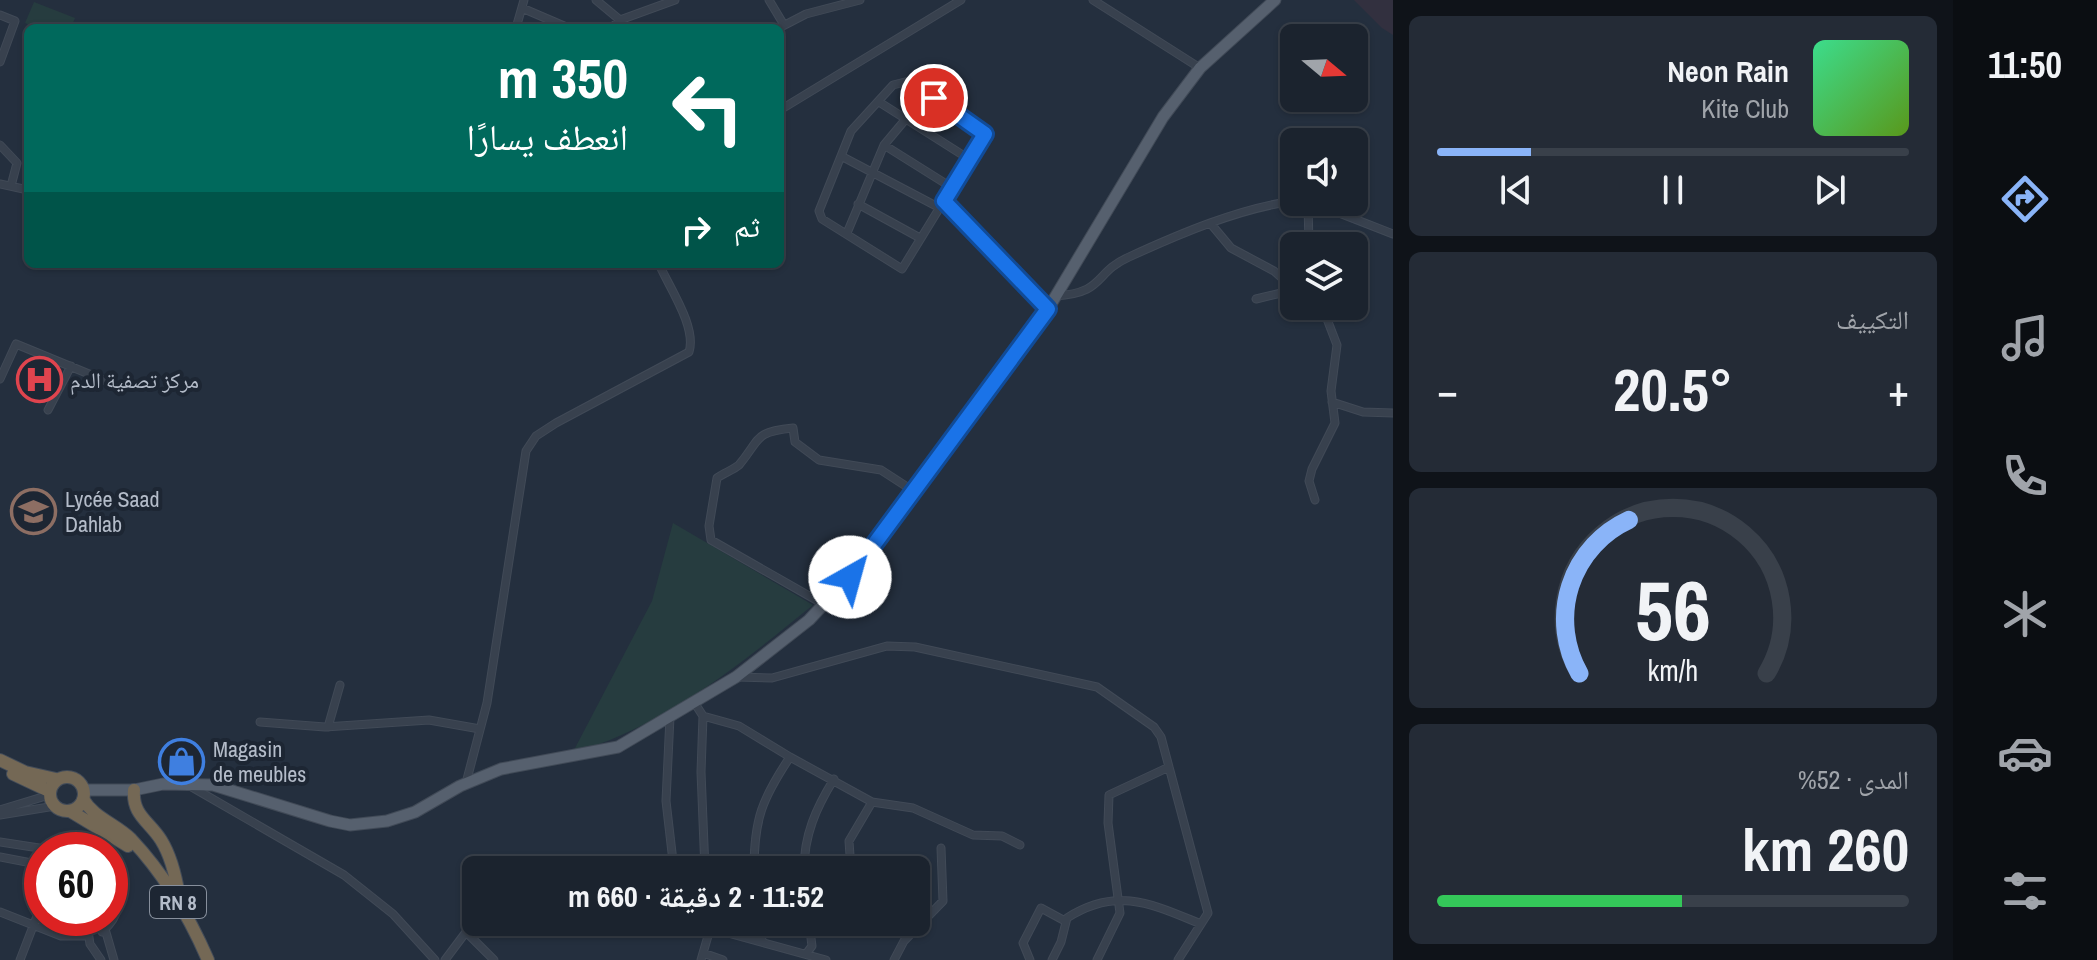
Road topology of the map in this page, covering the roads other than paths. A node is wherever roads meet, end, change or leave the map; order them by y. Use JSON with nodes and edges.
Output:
{"nodes":[{"id":1,"x":596,"y":0,"type":"edge"},
{"id":2,"x":675,"y":0,"type":"edge"},
{"id":3,"x":769,"y":0,"type":"edge"},
{"id":4,"x":860,"y":0,"type":"edge"},
{"id":5,"x":961,"y":0,"type":"edge"},
{"id":6,"x":1093,"y":0,"type":"edge"},
{"id":7,"x":1275,"y":0,"type":"edge"},
{"id":8,"x":662,"y":2,"type":"edge"},
{"id":9,"x":523,"y":4,"type":"edge"},
{"id":10,"x":0,"y":15,"type":"edge"},
{"id":11,"x":620,"y":20,"type":"junction"},
{"id":12,"x":517,"y":24,"type":"edge"},
{"id":13,"x":560,"y":24,"type":"edge"},
{"id":14,"x":616,"y":24,"type":"edge"},
{"id":15,"x":780,"y":24,"type":"edge"},
{"id":16,"x":784,"y":25,"type":"edge"},
{"id":17,"x":0,"y":62,"type":"edge"},
{"id":18,"x":1200,"y":68,"type":"junction"},
{"id":19,"x":879,"y":102,"type":"junction"},
{"id":20,"x":784,"y":108,"type":"edge"},
{"id":21,"x":905,"y":120,"type":"junction"},
{"id":22,"x":0,"y":145,"type":"edge"},
{"id":23,"x":884,"y":145,"type":"junction"},
{"id":24,"x":841,"y":156,"type":"junction"},
{"id":25,"x":969,"y":159,"type":"junction"},
{"id":26,"x":871,"y":172,"type":"junction"},
{"id":27,"x":0,"y":184,"type":"edge"},
{"id":28,"x":11,"y":186,"type":"junction"},
{"id":29,"x":951,"y":187,"type":"junction"},
{"id":30,"x":24,"y":189,"type":"edge"},
{"id":31,"x":944,"y":201,"type":"junction"},
{"id":32,"x":858,"y":204,"type":"junction"},
{"id":33,"x":1280,"y":204,"type":"edge"},
{"id":34,"x":938,"y":207,"type":"junction"},
{"id":35,"x":1346,"y":216,"type":"edge"},
{"id":36,"x":1211,"y":224,"type":"junction"},
{"id":37,"x":847,"y":233,"type":"junction"},
{"id":38,"x":1393,"y":234,"type":"edge"},
{"id":39,"x":920,"y":238,"type":"junction"},
{"id":40,"x":661,"y":268,"type":"edge"},
{"id":41,"x":1280,"y":277,"type":"edge"},
{"id":42,"x":1280,"y":293,"type":"edge"},
{"id":43,"x":1055,"y":296,"type":"junction"},
{"id":44,"x":1256,"y":299,"type":"dead end"},
{"id":45,"x":1048,"y":309,"type":"junction"},
{"id":46,"x":1327,"y":320,"type":"edge"},
{"id":47,"x":71,"y":366,"type":"junction"},
{"id":48,"x":0,"y":379,"type":"edge"},
{"id":49,"x":106,"y":381,"type":"dead end"},
{"id":50,"x":1332,"y":402,"type":"junction"},
{"id":51,"x":48,"y":410,"type":"dead end"},
{"id":52,"x":1393,"y":413,"type":"edge"},
{"id":53,"x":915,"y":492,"type":"junction"},
{"id":54,"x":1315,"y":500,"type":"dead end"},
{"id":55,"x":825,"y":605,"type":"junction"},
{"id":56,"x":736,"y":677,"type":"junction"},
{"id":57,"x":340,"y":685,"type":"dead end"},
{"id":58,"x":694,"y":702,"type":"junction"},
{"id":59,"x":670,"y":715,"type":"junction"},
{"id":60,"x":703,"y":716,"type":"junction"},
{"id":61,"x":260,"y":722,"type":"dead end"},
{"id":62,"x":328,"y":727,"type":"junction"},
{"id":63,"x":480,"y":729,"type":"junction"},
{"id":64,"x":790,"y":757,"type":"junction"},
{"id":65,"x":0,"y":760,"type":"edge"},
{"id":66,"x":0,"y":767,"type":"edge"},
{"id":67,"x":1169,"y":767,"type":"junction"},
{"id":68,"x":56,"y":779,"type":"junction"},
{"id":69,"x":834,"y":779,"type":"junction"},
{"id":70,"x":185,"y":783,"type":"junction"},
{"id":71,"x":466,"y":783,"type":"junction"},
{"id":72,"x":134,"y":790,"type":"junction"},
{"id":73,"x":84,"y":795,"type":"junction"},
{"id":74,"x":51,"y":798,"type":"junction"},
{"id":75,"x":872,"y":802,"type":"junction"},
{"id":76,"x":70,"y":811,"type":"junction"},
{"id":77,"x":0,"y":813,"type":"edge"},
{"id":78,"x":0,"y":842,"type":"edge"},
{"id":79,"x":1020,"y":845,"type":"dead end"},
{"id":80,"x":24,"y":846,"type":"edge"},
{"id":81,"x":941,"y":848,"type":"dead end"},
{"id":82,"x":138,"y":850,"type":"junction"},
{"id":83,"x":672,"y":856,"type":"edge"},
{"id":84,"x":704,"y":856,"type":"edge"},
{"id":85,"x":755,"y":856,"type":"edge"},
{"id":86,"x":805,"y":856,"type":"edge"},
{"id":87,"x":850,"y":856,"type":"edge"},
{"id":88,"x":1,"y":859,"type":"edge"},
{"id":89,"x":24,"y":862,"type":"edge"},
{"id":90,"x":1119,"y":900,"type":"junction"},
{"id":91,"x":180,"y":904,"type":"junction"},
{"id":92,"x":0,"y":912,"type":"edge"},
{"id":93,"x":24,"y":920,"type":"edge"},
{"id":94,"x":1065,"y":921,"type":"junction"},
{"id":95,"x":1201,"y":924,"type":"junction"},
{"id":96,"x":29,"y":936,"type":"edge"},
{"id":97,"x":87,"y":936,"type":"edge"},
{"id":98,"x":106,"y":936,"type":"edge"},
{"id":99,"x":463,"y":936,"type":"edge"},
{"id":100,"x":470,"y":936,"type":"edge"},
{"id":101,"x":707,"y":936,"type":"edge"},
{"id":102,"x":747,"y":936,"type":"edge"},
{"id":103,"x":761,"y":936,"type":"edge"},
{"id":104,"x":811,"y":936,"type":"edge"},
{"id":105,"x":762,"y":940,"type":"junction"},
{"id":106,"x":806,"y":954,"type":"junction"},
{"id":107,"x":702,"y":957,"type":"edge"},
{"id":108,"x":20,"y":960,"type":"edge"},
{"id":109,"x":101,"y":960,"type":"edge"},
{"id":110,"x":114,"y":960,"type":"edge"},
{"id":111,"x":208,"y":960,"type":"edge"},
{"id":112,"x":435,"y":960,"type":"edge"},
{"id":113,"x":445,"y":960,"type":"edge"},
{"id":114,"x":494,"y":960,"type":"edge"},
{"id":115,"x":723,"y":960,"type":"edge"},
{"id":116,"x":826,"y":960,"type":"edge"},
{"id":117,"x":894,"y":960,"type":"edge"},
{"id":118,"x":1030,"y":960,"type":"edge"},
{"id":119,"x":1052,"y":960,"type":"edge"},
{"id":120,"x":1097,"y":960,"type":"edge"},
{"id":121,"x":1178,"y":960,"type":"edge"}],
"edges":[{"from":1,"to":11,"type":"street"},
{"from":2,"to":8,"type":"street"},
{"from":3,"to":15,"type":"street"},
{"from":4,"to":16,"type":"street"},
{"from":5,"to":20,"type":"street"},
{"from":6,"to":18,"type":"street"},
{"from":7,"to":18,"type":"main road"},
{"from":8,"to":11,"type":"street"},
{"from":9,"to":12,"type":"street"},
{"from":9,"to":13,"type":"street"},
{"from":10,"to":17,"type":"street"},
{"from":11,"to":14,"type":"street"},
{"from":18,"to":43,"type":"main road"},
{"from":19,"to":21,"type":"street"},
{"from":19,"to":24,"type":"street"},
{"from":19,"to":25,"type":"street"},
{"from":21,"to":23,"type":"street"},
{"from":21,"to":25,"type":"street"},
{"from":22,"to":28,"type":"street"},
{"from":23,"to":26,"type":"street"},
{"from":23,"to":29,"type":"street"},
{"from":24,"to":26,"type":"street"},
{"from":24,"to":37,"type":"street"},
{"from":25,"to":29,"type":"street"},
{"from":26,"to":32,"type":"street"},
{"from":26,"to":34,"type":"street"},
{"from":27,"to":28,"type":"street"},
{"from":28,"to":30,"type":"street"},
{"from":29,"to":31,"type":"street"},
{"from":31,"to":34,"type":"street"},
{"from":31,"to":45,"type":"street"},
{"from":32,"to":37,"type":"street"},
{"from":32,"to":39,"type":"street"},
{"from":33,"to":36,"type":"street"},
{"from":34,"to":39,"type":"street"},
{"from":35,"to":38,"type":"street"},
{"from":36,"to":41,"type":"street"},
{"from":36,"to":43,"type":"street"},
{"from":37,"to":39,"type":"street"},
{"from":40,"to":63,"type":"street"},
{"from":42,"to":44,"type":"street"},
{"from":43,"to":45,"type":"main road"},
{"from":45,"to":53,"type":"main road"},
{"from":46,"to":50,"type":"street"},
{"from":47,"to":48,"type":"street"},
{"from":47,"to":49,"type":"street"},
{"from":47,"to":51,"type":"street"},
{"from":50,"to":52,"type":"street"},
{"from":50,"to":54,"type":"street"},
{"from":53,"to":55,"type":"main road"},
{"from":53,"to":55,"type":"street"},
{"from":55,"to":56,"type":"main road"},
{"from":56,"to":58,"type":"main road"},
{"from":56,"to":67,"type":"street"},
{"from":57,"to":62,"type":"street"},
{"from":58,"to":59,"type":"main road"},
{"from":58,"to":60,"type":"street"},
{"from":59,"to":71,"type":"main road"},
{"from":59,"to":83,"type":"street"},
{"from":60,"to":64,"type":"street"},
{"from":60,"to":84,"type":"street"},
{"from":61,"to":62,"type":"street"},
{"from":62,"to":63,"type":"street"},
{"from":63,"to":71,"type":"street"},
{"from":64,"to":69,"type":"street"},
{"from":64,"to":85,"type":"street"},
{"from":65,"to":68,"type":"highway"},
{"from":66,"to":74,"type":"highway"},
{"from":67,"to":90,"type":"street"},
{"from":67,"to":95,"type":"street"},
{"from":68,"to":73,"type":"highway"},
{"from":68,"to":74,"type":"highway"},
{"from":69,"to":75,"type":"street"},
{"from":69,"to":86,"type":"street"},
{"from":70,"to":71,"type":"main road"},
{"from":70,"to":72,"type":"main road"},
{"from":70,"to":112,"type":"street"},
{"from":72,"to":73,"type":"main road"},
{"from":72,"to":91,"type":"highway"},
{"from":73,"to":76,"type":"highway"},
{"from":73,"to":82,"type":"highway","number":"RN 8"},
{"from":74,"to":76,"type":"highway"},
{"from":74,"to":77,"type":"street"},
{"from":75,"to":79,"type":"street"},
{"from":75,"to":87,"type":"street"},
{"from":76,"to":82,"type":"highway","number":"RN 8"},
{"from":78,"to":80,"type":"street"},
{"from":81,"to":117,"type":"street"},
{"from":82,"to":91,"type":"highway","number":"RN 8"},
{"from":88,"to":89,"type":"street"},
{"from":90,"to":94,"type":"street"},
{"from":90,"to":95,"type":"street"},
{"from":90,"to":120,"type":"street"},
{"from":91,"to":111,"type":"highway","number":"RN 8"},
{"from":92,"to":93,"type":"street"},
{"from":94,"to":118,"type":"street"},
{"from":94,"to":119,"type":"street"},
{"from":95,"to":121,"type":"street"},
{"from":96,"to":108,"type":"street"},
{"from":97,"to":109,"type":"street"},
{"from":98,"to":110,"type":"street"},
{"from":99,"to":113,"type":"street"},
{"from":100,"to":114,"type":"street"},
{"from":101,"to":107,"type":"street"},
{"from":102,"to":105,"type":"street"},
{"from":103,"to":105,"type":"street"},
{"from":104,"to":106,"type":"street"},
{"from":105,"to":106,"type":"street"},
{"from":106,"to":116,"type":"street"},
{"from":107,"to":115,"type":"street"}]}
